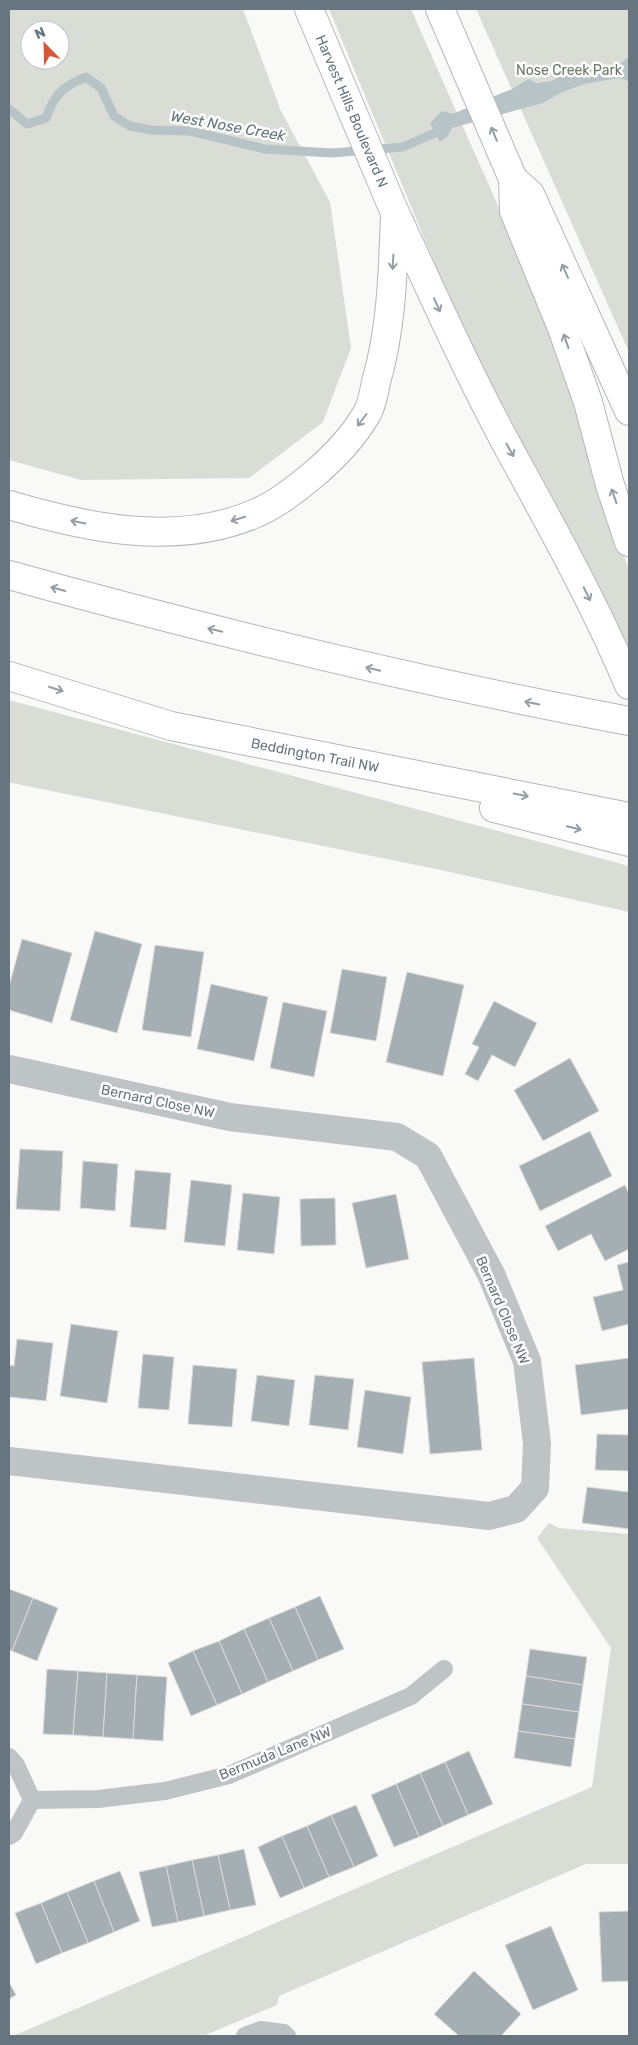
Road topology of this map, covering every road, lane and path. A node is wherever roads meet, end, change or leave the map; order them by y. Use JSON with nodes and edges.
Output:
{"nodes":[{"id":1,"x":440,"y":9,"type":"edge"},
{"id":2,"x":314,"y":20,"type":"edge"},
{"id":3,"x":513,"y":179,"type":"junction"},
{"id":4,"x":395,"y":213,"type":"junction"},
{"id":5,"x":629,"y":411,"type":"edge"},
{"id":6,"x":9,"y":506,"type":"edge"},
{"id":7,"x":629,"y":542,"type":"edge"},
{"id":8,"x":9,"y":575,"type":"edge"},
{"id":9,"x":9,"y":676,"type":"edge"},
{"id":10,"x":629,"y":686,"type":"edge"},
{"id":11,"x":629,"y":721,"type":"edge"},
{"id":12,"x":628,"y":825,"type":"edge"},
{"id":13,"x":9,"y":1069,"type":"edge"},
{"id":14,"x":9,"y":1461,"type":"edge"},
{"id":15,"x":444,"y":1669,"type":"dead end"},
{"id":16,"x":9,"y":1757,"type":"edge"},
{"id":17,"x":32,"y":1800,"type":"junction"},
{"id":18,"x":9,"y":1836,"type":"edge"},
{"id":19,"x":245,"y":2036,"type":"edge"},
{"id":20,"x":287,"y":2036,"type":"edge"}],
"edges":[{"from":3,"to":1,"type":"main road","one_way":true},
{"from":2,"to":4,"type":"main road","name":"Harvest Hills Boulevard N"},
{"from":5,"to":3,"type":"main road","one_way":true},
{"from":7,"to":3,"type":"main road","one_way":true},
{"from":4,"to":6,"type":"main road","one_way":true},
{"from":4,"to":10,"type":"main road","name":"Harvest Hills Boulevard N","one_way":true},
{"from":11,"to":8,"type":"main road","one_way":true},
{"from":9,"to":12,"type":"main road","name":"Beddington Trail NW","one_way":true},
{"from":13,"to":14,"type":"street","name":"Bernard Close NW"},
{"from":15,"to":17,"type":"lane","name":"Bermuda Lane NW"},
{"from":16,"to":17,"type":"lane"},
{"from":17,"to":18,"type":"lane"},
{"from":19,"to":20,"type":"lane"}]}
